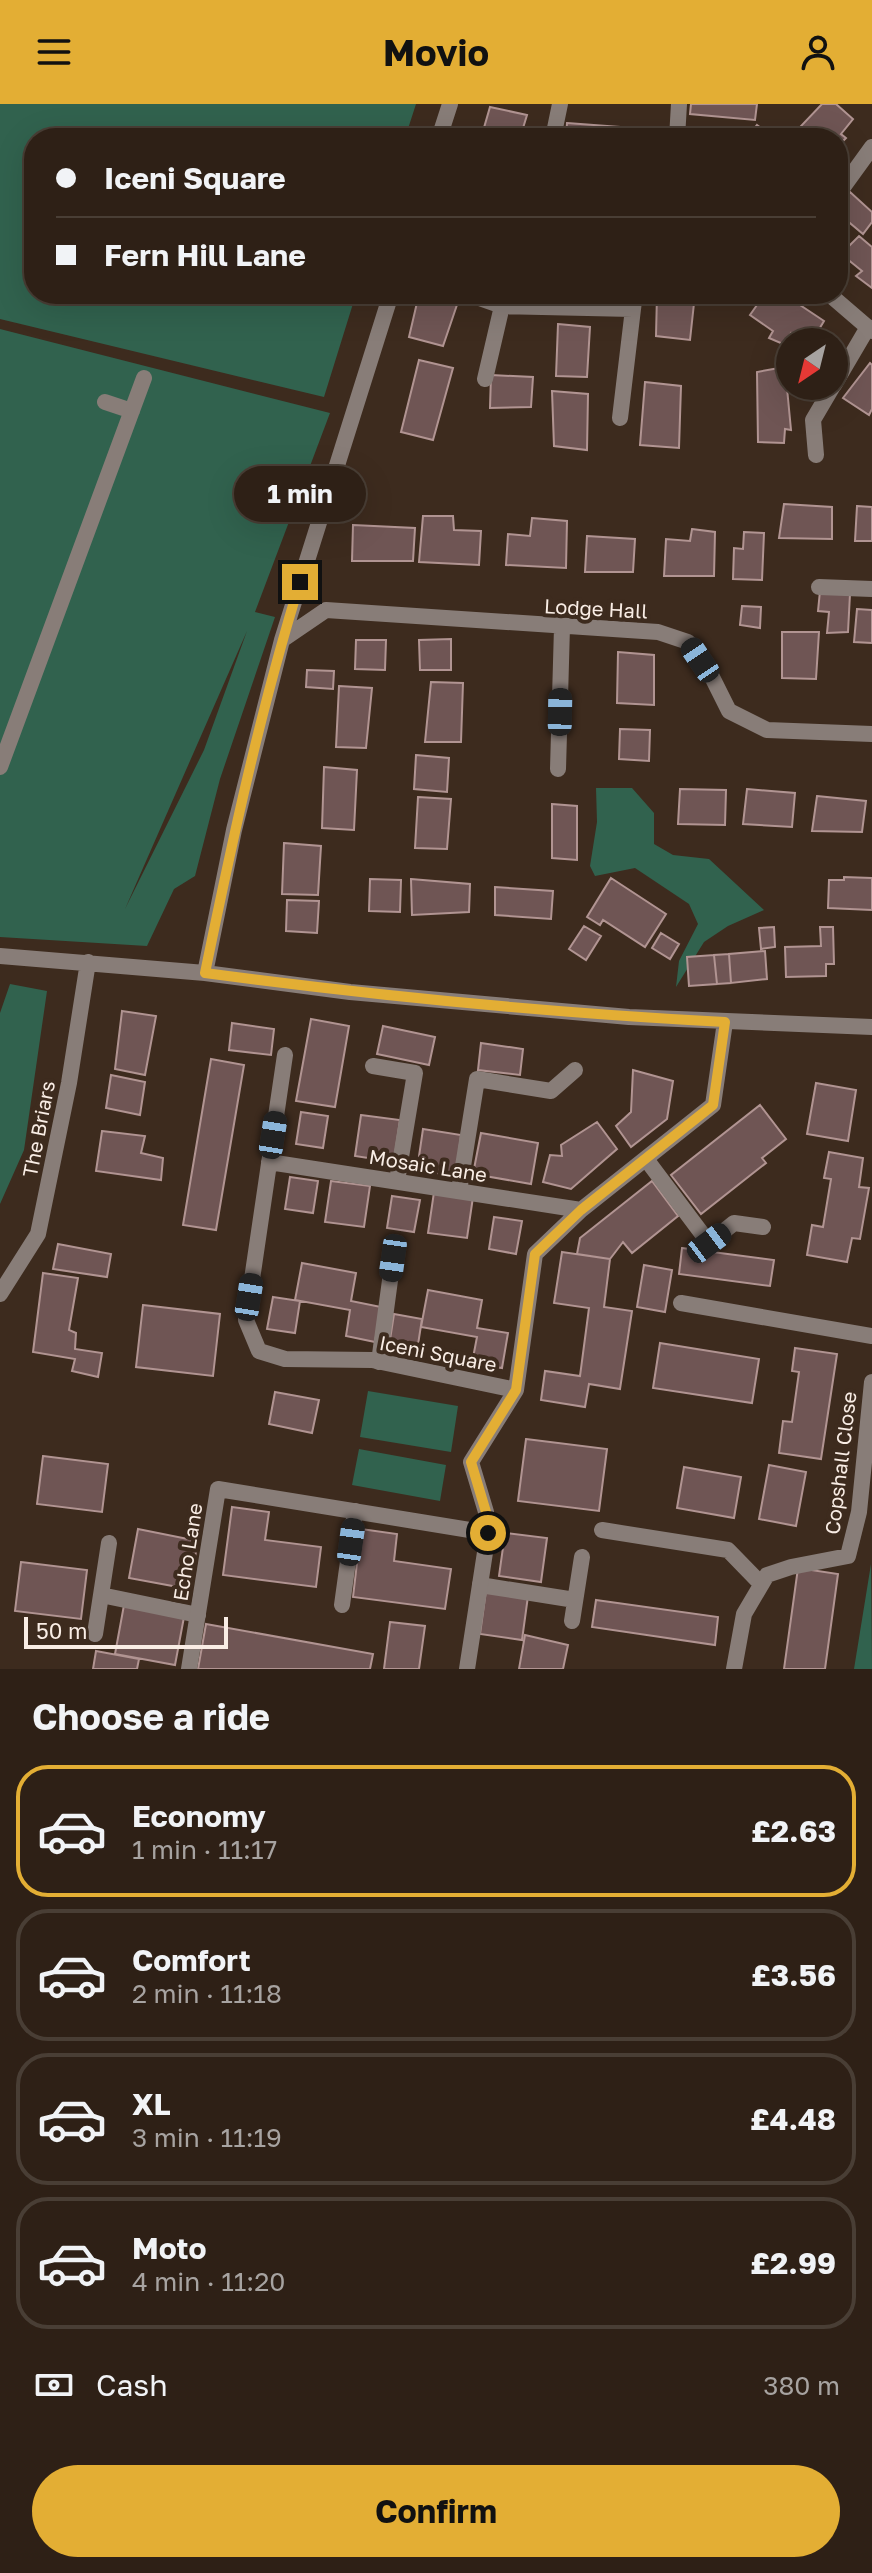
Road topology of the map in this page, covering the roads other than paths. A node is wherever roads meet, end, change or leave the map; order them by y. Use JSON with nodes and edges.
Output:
{"nodes":[{"id":1,"x":450,"y":104,"type":"edge"},
{"id":2,"x":560,"y":104,"type":"edge"},
{"id":3,"x":679,"y":104,"type":"edge"},
{"id":4,"x":442,"y":128,"type":"edge"},
{"id":5,"x":555,"y":128,"type":"edge"},
{"id":6,"x":678,"y":128,"type":"edge"},
{"id":7,"x":872,"y":147,"type":"edge"},
{"id":8,"x":848,"y":180,"type":"edge"},
{"id":9,"x":388,"y":304,"type":"edge"},
{"id":10,"x":496,"y":304,"type":"edge"},
{"id":11,"x":555,"y":304,"type":"edge"},
{"id":12,"x":634,"y":304,"type":"edge"},
{"id":13,"x":841,"y":304,"type":"edge"},
{"id":14,"x":502,"y":306,"type":"junction"},
{"id":15,"x":870,"y":329,"type":"edge"},
{"id":16,"x":848,"y":363,"type":"edge"},
{"id":17,"x":144,"y":378,"type":"dead end"},
{"id":18,"x":485,"y":379,"type":"dead end"},
{"id":19,"x":825,"y":400,"type":"edge"},
{"id":20,"x":105,"y":402,"type":"dead end"},
{"id":21,"x":132,"y":411,"type":"junction"},
{"id":22,"x":620,"y":418,"type":"dead end"},
{"id":23,"x":816,"y":455,"type":"dead end"},
{"id":24,"x":819,"y":587,"type":"dead end"},
{"id":25,"x":872,"y":589,"type":"edge"},
{"id":26,"x":562,"y":627,"type":"junction"},
{"id":27,"x":282,"y":640,"type":"junction"},
{"id":28,"x":872,"y":734,"type":"edge"},
{"id":29,"x":0,"y":767,"type":"edge"},
{"id":30,"x":558,"y":769,"type":"dead end"},
{"id":31,"x":0,"y":956,"type":"edge"},
{"id":32,"x":88,"y":962,"type":"junction"},
{"id":33,"x":205,"y":973,"type":"junction"},
{"id":34,"x":725,"y":1022,"type":"junction"},
{"id":35,"x":872,"y":1027,"type":"edge"},
{"id":36,"x":285,"y":1055,"type":"dead end"},
{"id":37,"x":373,"y":1066,"type":"dead end"},
{"id":38,"x":575,"y":1070,"type":"dead end"},
{"id":39,"x":646,"y":1159,"type":"junction"},
{"id":40,"x":269,"y":1162,"type":"junction"},
{"id":41,"x":397,"y":1181,"type":"junction"},
{"id":42,"x":459,"y":1191,"type":"junction"},
{"id":43,"x":581,"y":1210,"type":"junction"},
{"id":44,"x":763,"y":1227,"type":"dead end"},
{"id":45,"x":393,"y":1258,"type":"dead end"},
{"id":46,"x":0,"y":1294,"type":"edge"},
{"id":47,"x":681,"y":1303,"type":"dead end"},
{"id":48,"x":872,"y":1336,"type":"edge"},
{"id":49,"x":379,"y":1362,"type":"junction"},
{"id":50,"x":872,"y":1382,"type":"edge"},
{"id":51,"x":516,"y":1390,"type":"junction"},
{"id":52,"x":355,"y":1511,"type":"junction"},
{"id":53,"x":602,"y":1530,"type":"dead end"},
{"id":54,"x":488,"y":1533,"type":"junction"},
{"id":55,"x":109,"y":1543,"type":"dead end"},
{"id":56,"x":582,"y":1557,"type":"dead end"},
{"id":57,"x":761,"y":1584,"type":"junction"},
{"id":58,"x":480,"y":1585,"type":"junction"},
{"id":59,"x":101,"y":1595,"type":"junction"},
{"id":60,"x":575,"y":1600,"type":"junction"},
{"id":61,"x":342,"y":1605,"type":"dead end"},
{"id":62,"x":198,"y":1615,"type":"junction"},
{"id":63,"x":572,"y":1621,"type":"dead end"},
{"id":64,"x":95,"y":1634,"type":"dead end"},
{"id":65,"x":189,"y":1669,"type":"edge"},
{"id":66,"x":467,"y":1669,"type":"edge"},
{"id":67,"x":734,"y":1669,"type":"edge"}],
"edges":[{"from":1,"to":4,"type":"street"},
{"from":2,"to":5,"type":"street"},
{"from":3,"to":6,"type":"street"},
{"from":7,"to":8,"type":"street"},
{"from":9,"to":27,"type":"street"},
{"from":10,"to":14,"type":"street"},
{"from":11,"to":14,"type":"street"},
{"from":12,"to":22,"type":"street"},
{"from":13,"to":15,"type":"street"},
{"from":14,"to":18,"type":"street"},
{"from":15,"to":16,"type":"street"},
{"from":17,"to":21,"type":"street"},
{"from":19,"to":23,"type":"street"},
{"from":20,"to":21,"type":"street"},
{"from":21,"to":29,"type":"street"},
{"from":24,"to":25,"type":"street"},
{"from":26,"to":27,"type":"street","name":"Lodge Hall"},
{"from":26,"to":28,"type":"street","name":"Lodge Hall"},
{"from":26,"to":30,"type":"street"},
{"from":27,"to":33,"type":"street"},
{"from":31,"to":32,"type":"street"},
{"from":32,"to":33,"type":"street"},
{"from":32,"to":46,"type":"street","name":"The Briars"},
{"from":33,"to":34,"type":"street"},
{"from":34,"to":35,"type":"street"},
{"from":34,"to":39,"type":"street"},
{"from":36,"to":40,"type":"street"},
{"from":37,"to":41,"type":"street"},
{"from":38,"to":42,"type":"street"},
{"from":39,"to":43,"type":"street"},
{"from":39,"to":44,"type":"street"},
{"from":40,"to":41,"type":"street","name":"Mosaic Lane"},
{"from":40,"to":49,"type":"street","name":"Iceni Square"},
{"from":41,"to":42,"type":"street","name":"Mosaic Lane"},
{"from":42,"to":43,"type":"street","name":"Mosaic Lane"},
{"from":43,"to":51,"type":"street"},
{"from":45,"to":49,"type":"street"},
{"from":47,"to":48,"type":"street"},
{"from":49,"to":51,"type":"street","name":"Iceni Square"},
{"from":50,"to":57,"type":"street","name":"Copshall Close"},
{"from":51,"to":54,"type":"street","name":"Iceni Square"},
{"from":52,"to":54,"type":"street"},
{"from":52,"to":61,"type":"street"},
{"from":52,"to":62,"type":"street","name":"Echo Lane"},
{"from":53,"to":57,"type":"street"},
{"from":54,"to":58,"type":"street","name":"Iceni Square"},
{"from":55,"to":59,"type":"street"},
{"from":56,"to":60,"type":"street"},
{"from":57,"to":67,"type":"street"},
{"from":58,"to":60,"type":"street"},
{"from":58,"to":66,"type":"street","name":"Iceni Square"},
{"from":59,"to":62,"type":"street"},
{"from":59,"to":64,"type":"street"},
{"from":60,"to":63,"type":"street"},
{"from":62,"to":65,"type":"street","name":"Echo Lane"}]}
